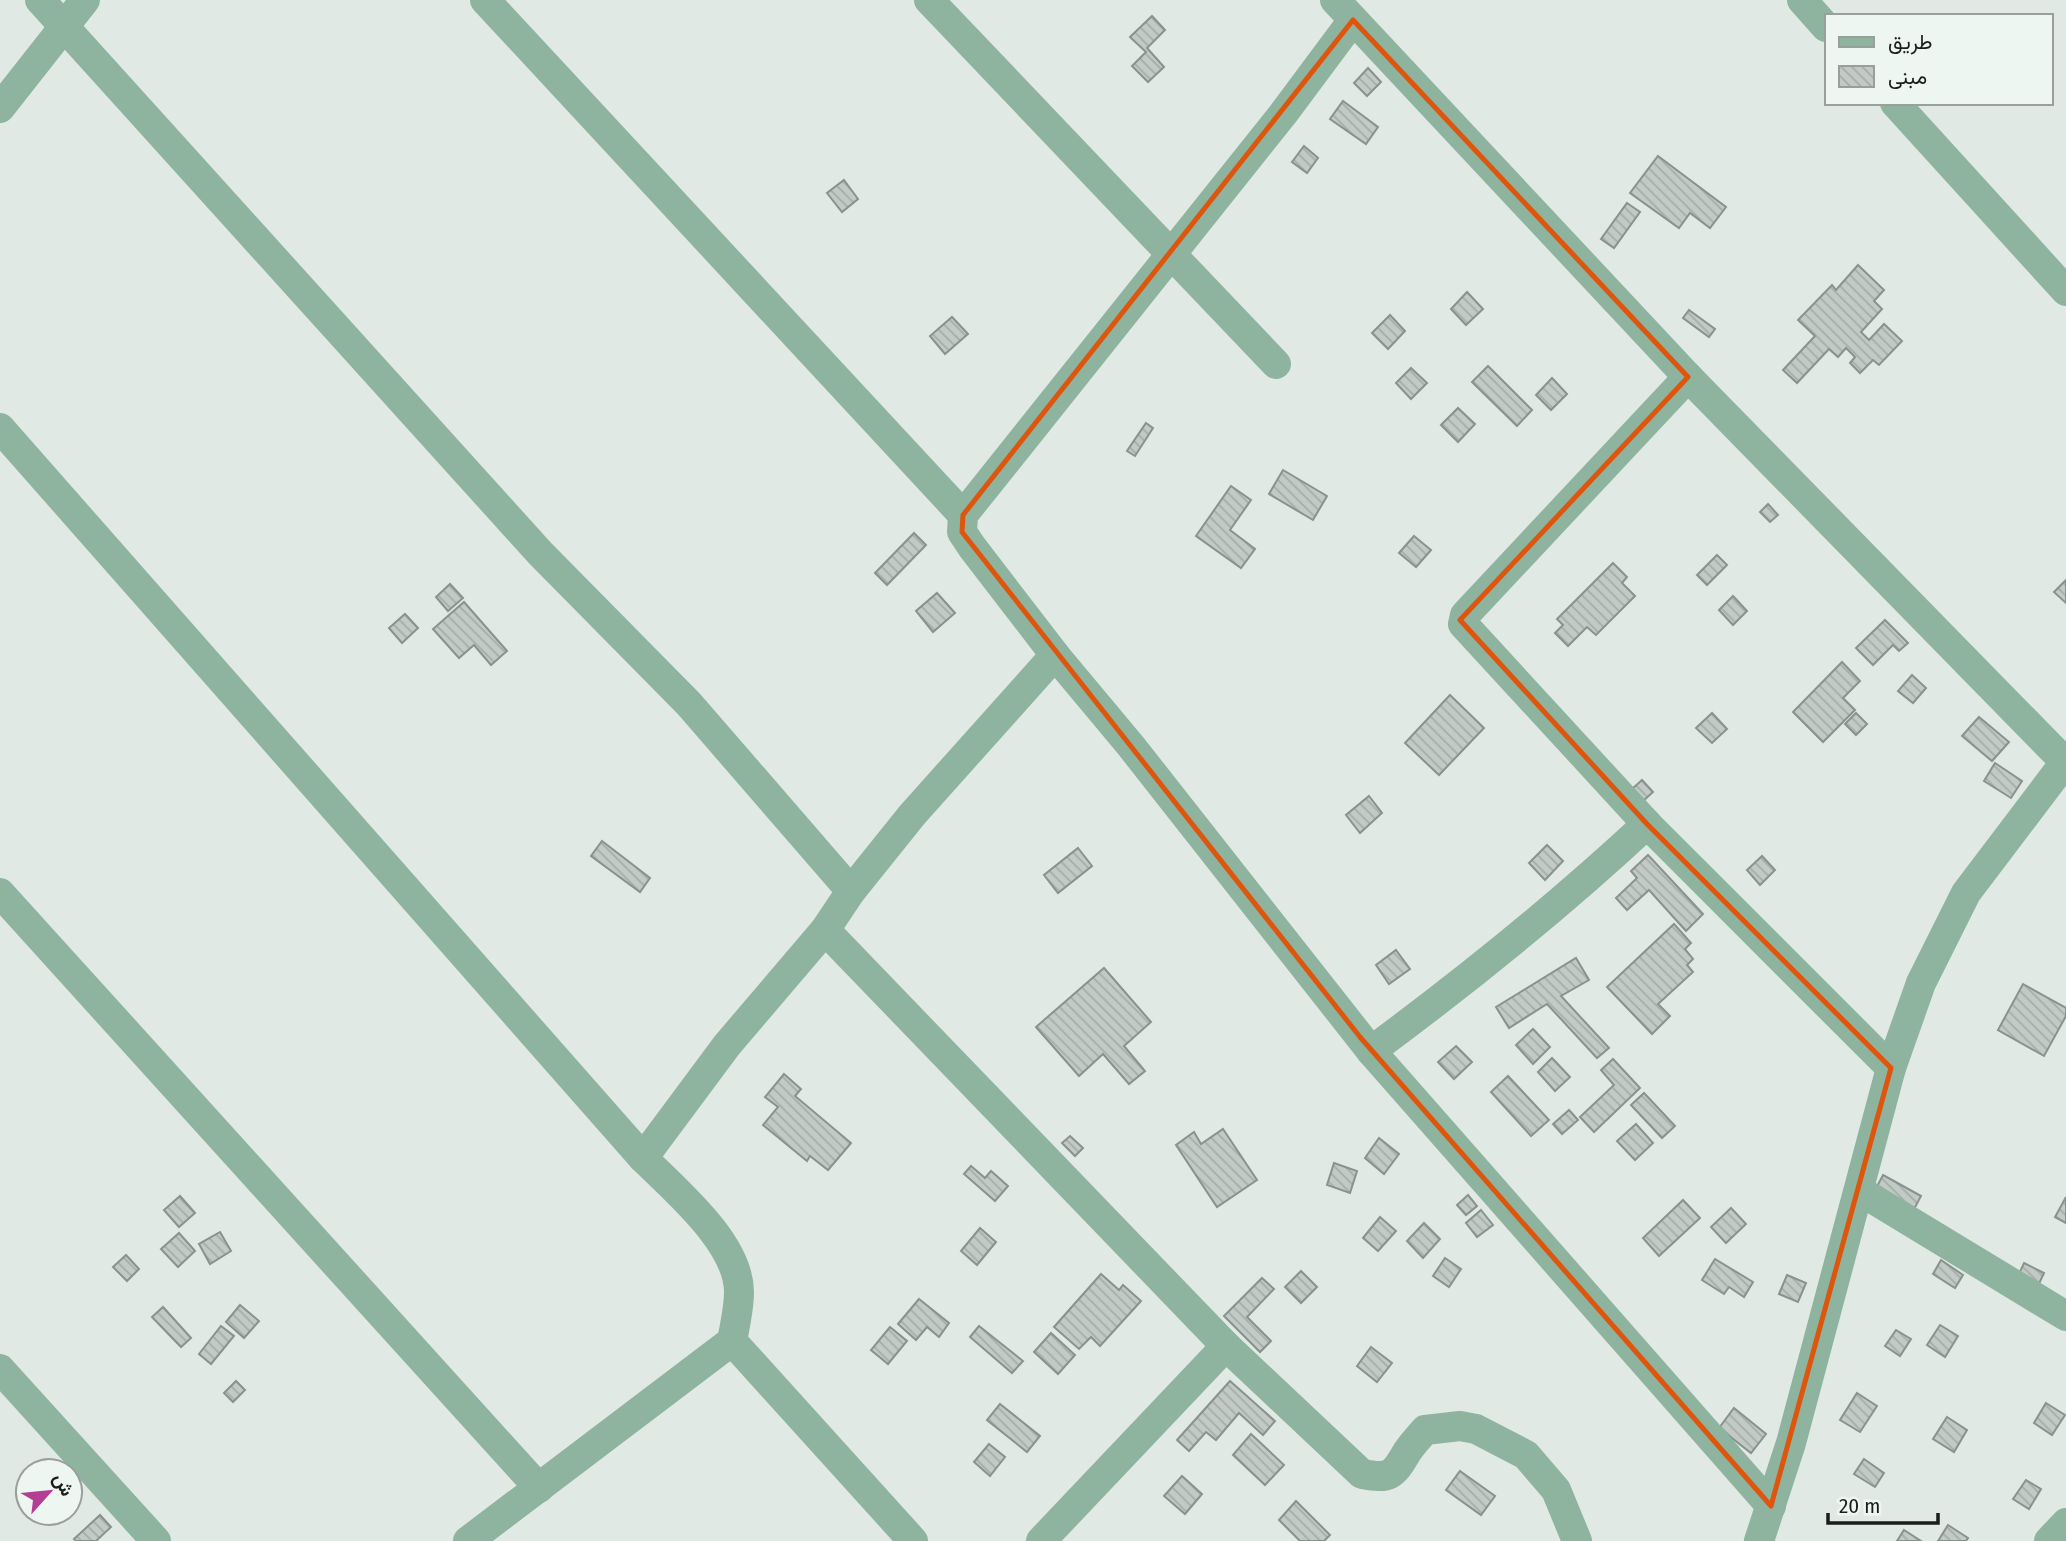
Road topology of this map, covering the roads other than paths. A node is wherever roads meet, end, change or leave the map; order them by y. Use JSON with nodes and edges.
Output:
{"nodes":[{"id":1,"x":40,"y":0,"type":"edge"},
{"id":2,"x":85,"y":0,"type":"edge"},
{"id":3,"x":485,"y":0,"type":"edge"},
{"id":4,"x":929,"y":0,"type":"edge"},
{"id":5,"x":1802,"y":0,"type":"edge"},
{"id":6,"x":1344,"y":10,"type":"edge"},
{"id":7,"x":1825,"y":26,"type":"edge"},
{"id":8,"x":65,"y":27,"type":"junction"},
{"id":9,"x":1897,"y":105,"type":"edge"},
{"id":10,"x":0,"y":108,"type":"edge"},
{"id":11,"x":1171,"y":255,"type":"junction"},
{"id":12,"x":2066,"y":291,"type":"edge"},
{"id":13,"x":1276,"y":364,"type":"dead end"},
{"id":14,"x":1688,"y":377,"type":"junction"},
{"id":15,"x":0,"y":428,"type":"edge"},
{"id":16,"x":963,"y":515,"type":"junction"},
{"id":17,"x":1055,"y":655,"type":"junction"},
{"id":18,"x":2066,"y":762,"type":"edge"},
{"id":19,"x":1647,"y":824,"type":"junction"},
{"id":20,"x":851,"y":891,"type":"junction"},
{"id":21,"x":0,"y":893,"type":"edge"},
{"id":22,"x":825,"y":930,"type":"junction"},
{"id":23,"x":1371,"y":1051,"type":"junction"},
{"id":24,"x":1891,"y":1068,"type":"junction"},
{"id":25,"x":643,"y":1158,"type":"junction"},
{"id":26,"x":1860,"y":1191,"type":"junction"},
{"id":27,"x":2066,"y":1317,"type":"edge"},
{"id":28,"x":732,"y":1341,"type":"junction"},
{"id":29,"x":1226,"y":1346,"type":"junction"},
{"id":30,"x":0,"y":1369,"type":"edge"},
{"id":31,"x":539,"y":1488,"type":"junction"},
{"id":32,"x":1771,"y":1506,"type":"junction"},
{"id":33,"x":2066,"y":1523,"type":"edge"},
{"id":34,"x":156,"y":1541,"type":"edge"},
{"id":35,"x":468,"y":1541,"type":"edge"},
{"id":36,"x":913,"y":1541,"type":"edge"},
{"id":37,"x":1041,"y":1541,"type":"edge"},
{"id":38,"x":1577,"y":1541,"type":"edge"},
{"id":39,"x":1759,"y":1541,"type":"edge"},
{"id":40,"x":2049,"y":1541,"type":"edge"}],
"edges":[{"from":1,"to":8,"type":"street"},
{"from":2,"to":8,"type":"street"},
{"from":3,"to":16,"type":"street"},
{"from":4,"to":11,"type":"street"},
{"from":5,"to":7,"type":"street"},
{"from":6,"to":11,"type":"street"},
{"from":6,"to":14,"type":"street"},
{"from":8,"to":10,"type":"street"},
{"from":8,"to":20,"type":"street"},
{"from":9,"to":12,"type":"street"},
{"from":11,"to":13,"type":"street"},
{"from":11,"to":16,"type":"street"},
{"from":14,"to":18,"type":"street"},
{"from":14,"to":19,"type":"street"},
{"from":15,"to":25,"type":"street"},
{"from":16,"to":17,"type":"street"},
{"from":17,"to":20,"type":"street"},
{"from":17,"to":23,"type":"street"},
{"from":18,"to":24,"type":"street"},
{"from":19,"to":23,"type":"street"},
{"from":19,"to":24,"type":"street"},
{"from":20,"to":22,"type":"street"},
{"from":21,"to":31,"type":"street"},
{"from":22,"to":25,"type":"street"},
{"from":22,"to":29,"type":"street"},
{"from":23,"to":32,"type":"street"},
{"from":24,"to":26,"type":"street"},
{"from":25,"to":28,"type":"street"},
{"from":26,"to":27,"type":"street"},
{"from":26,"to":32,"type":"street"},
{"from":28,"to":31,"type":"street"},
{"from":28,"to":36,"type":"street"},
{"from":29,"to":37,"type":"street"},
{"from":29,"to":38,"type":"street"},
{"from":30,"to":34,"type":"street"},
{"from":31,"to":35,"type":"street"},
{"from":32,"to":39,"type":"street"},
{"from":33,"to":40,"type":"street"}]}
